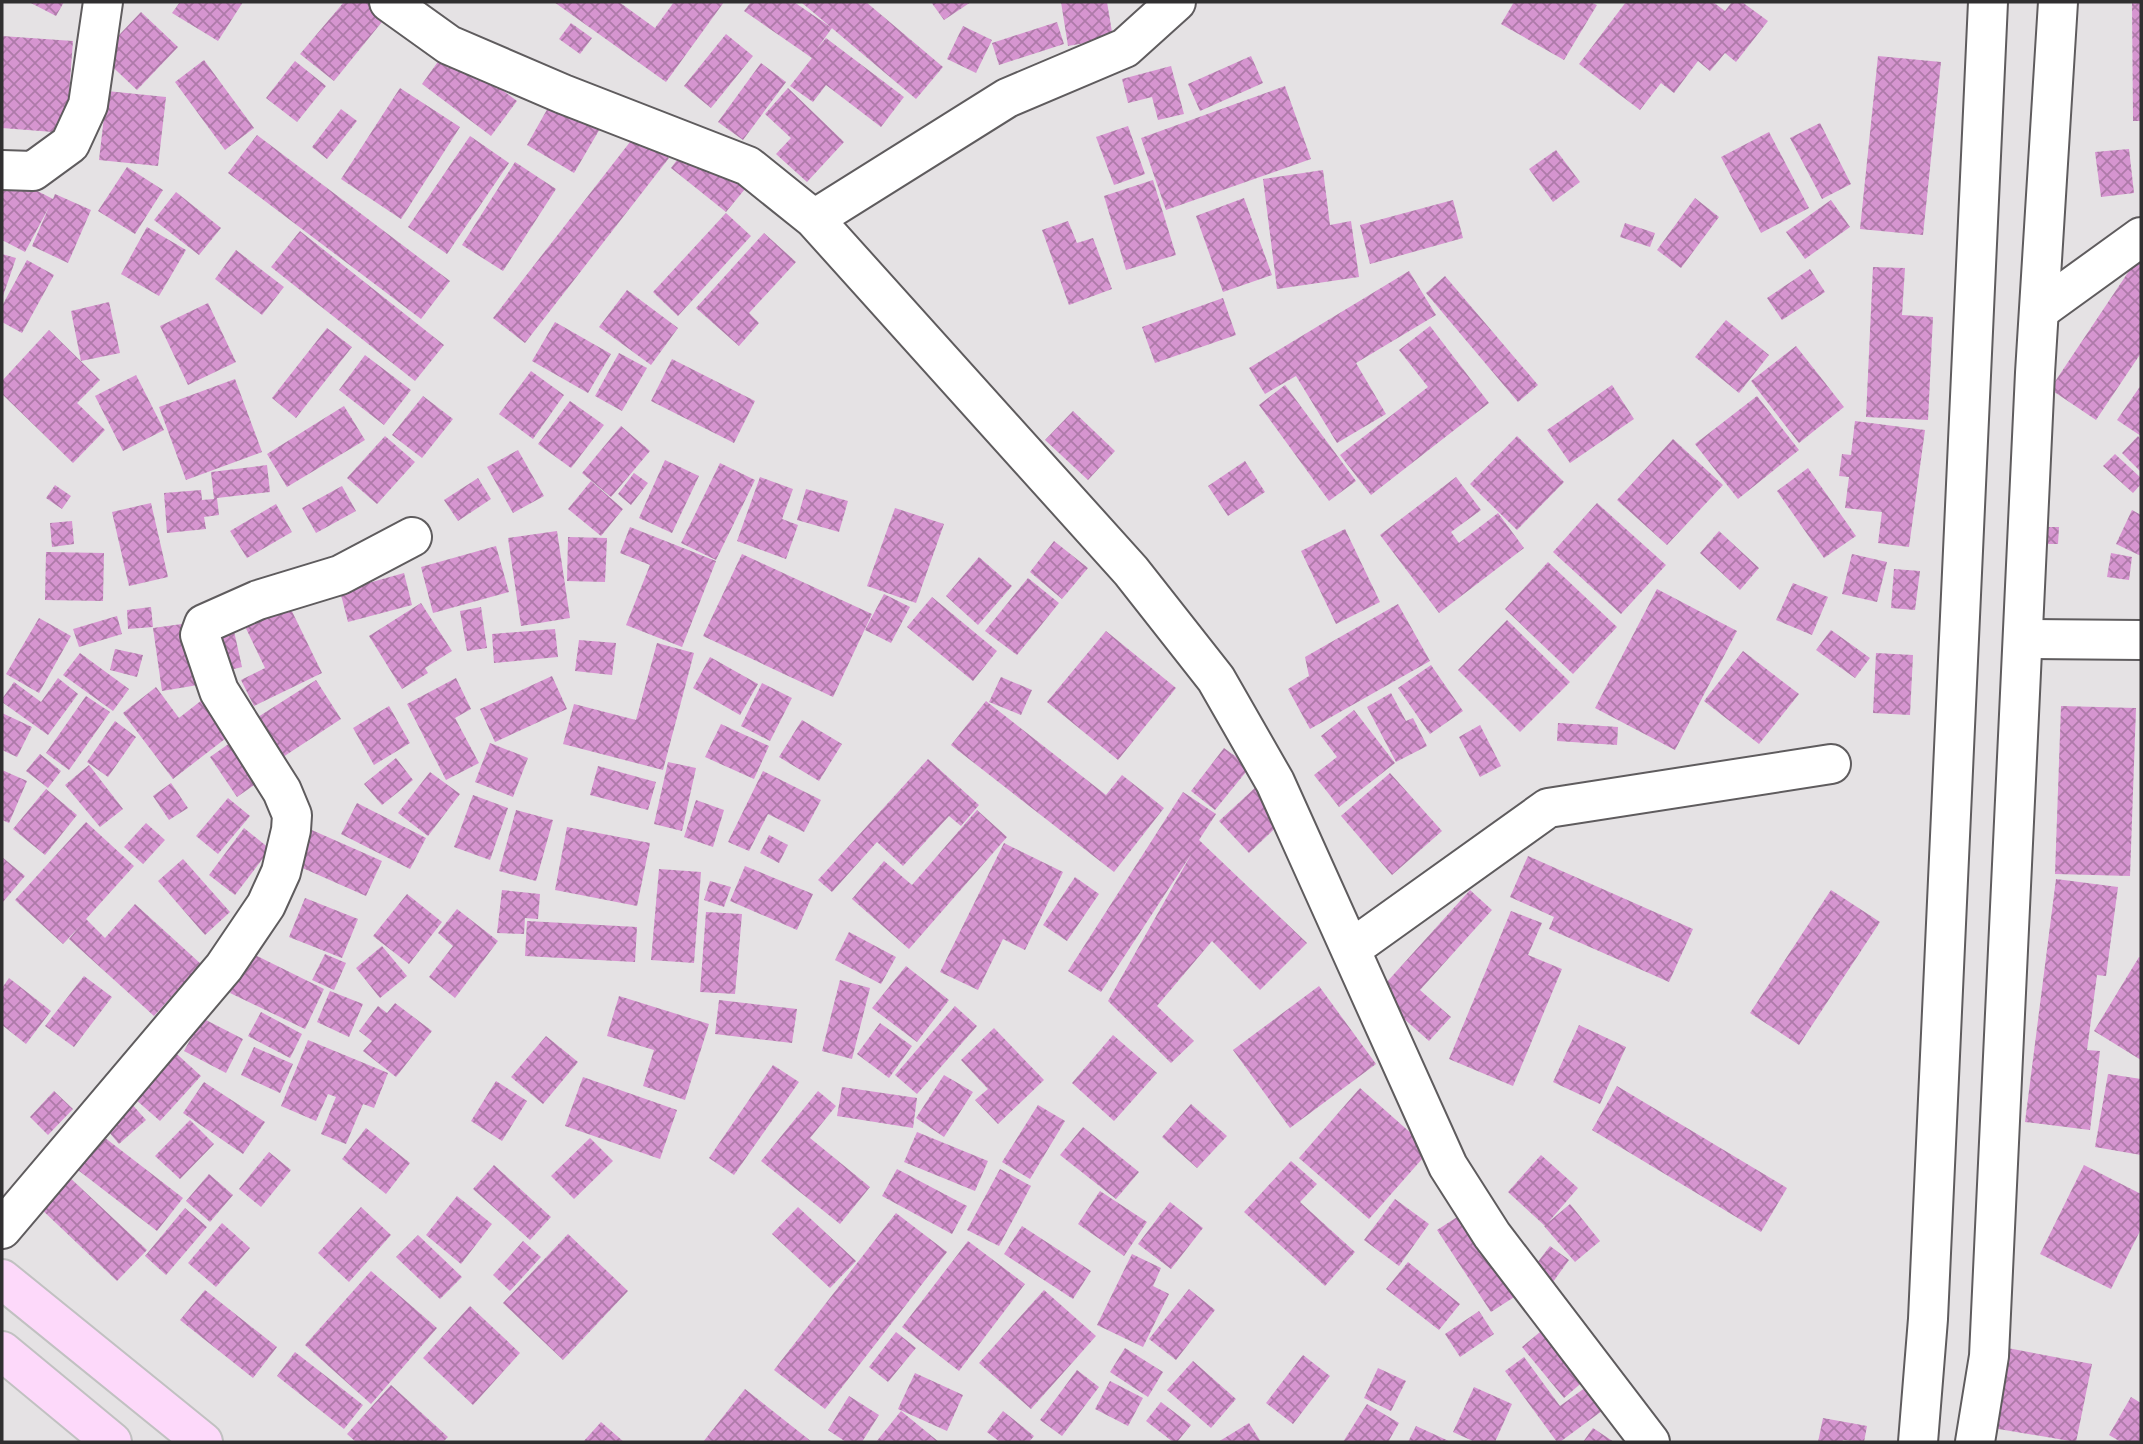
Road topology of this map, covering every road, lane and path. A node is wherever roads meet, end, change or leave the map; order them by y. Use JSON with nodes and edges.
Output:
{"nodes":[{"id":1,"x":103,"y":2,"type":"edge"},
{"id":2,"x":389,"y":2,"type":"edge"},
{"id":3,"x":1176,"y":2,"type":"edge"},
{"id":4,"x":1988,"y":2,"type":"edge"},
{"id":5,"x":2058,"y":2,"type":"edge"},
{"id":6,"x":2,"y":170,"type":"edge"},
{"id":7,"x":814,"y":219,"type":"junction"},
{"id":8,"x":2141,"y":237,"type":"edge"},
{"id":9,"x":2040,"y":310,"type":"junction"},
{"id":10,"x":412,"y":537,"type":"dead end"},
{"id":11,"x":2023,"y":639,"type":"junction"},
{"id":12,"x":2141,"y":640,"type":"edge"},
{"id":13,"x":1831,"y":764,"type":"dead end"},
{"id":14,"x":1351,"y":949,"type":"junction"},
{"id":15,"x":2,"y":1229,"type":"edge"},
{"id":16,"x":2,"y":1279,"type":"edge"},
{"id":17,"x":2,"y":1351,"type":"edge"},
{"id":18,"x":112,"y":1442,"type":"edge"},
{"id":19,"x":203,"y":1442,"type":"edge"},
{"id":20,"x":1650,"y":1442,"type":"edge"},
{"id":21,"x":1918,"y":1442,"type":"edge"},
{"id":22,"x":1975,"y":1442,"type":"edge"}],
"edges":[{"from":1,"to":6,"type":"street"},
{"from":2,"to":7,"type":"street"},
{"from":3,"to":7,"type":"street"},
{"from":4,"to":21,"type":"street"},
{"from":5,"to":9,"type":"street"},
{"from":7,"to":14,"type":"street"},
{"from":8,"to":9,"type":"street"},
{"from":9,"to":11,"type":"street"},
{"from":10,"to":15,"type":"street"},
{"from":11,"to":12,"type":"street"},
{"from":11,"to":22,"type":"street"},
{"from":13,"to":14,"type":"street"},
{"from":14,"to":20,"type":"street"},
{"from":16,"to":19,"type":"main road"},
{"from":17,"to":18,"type":"main road"}]}
